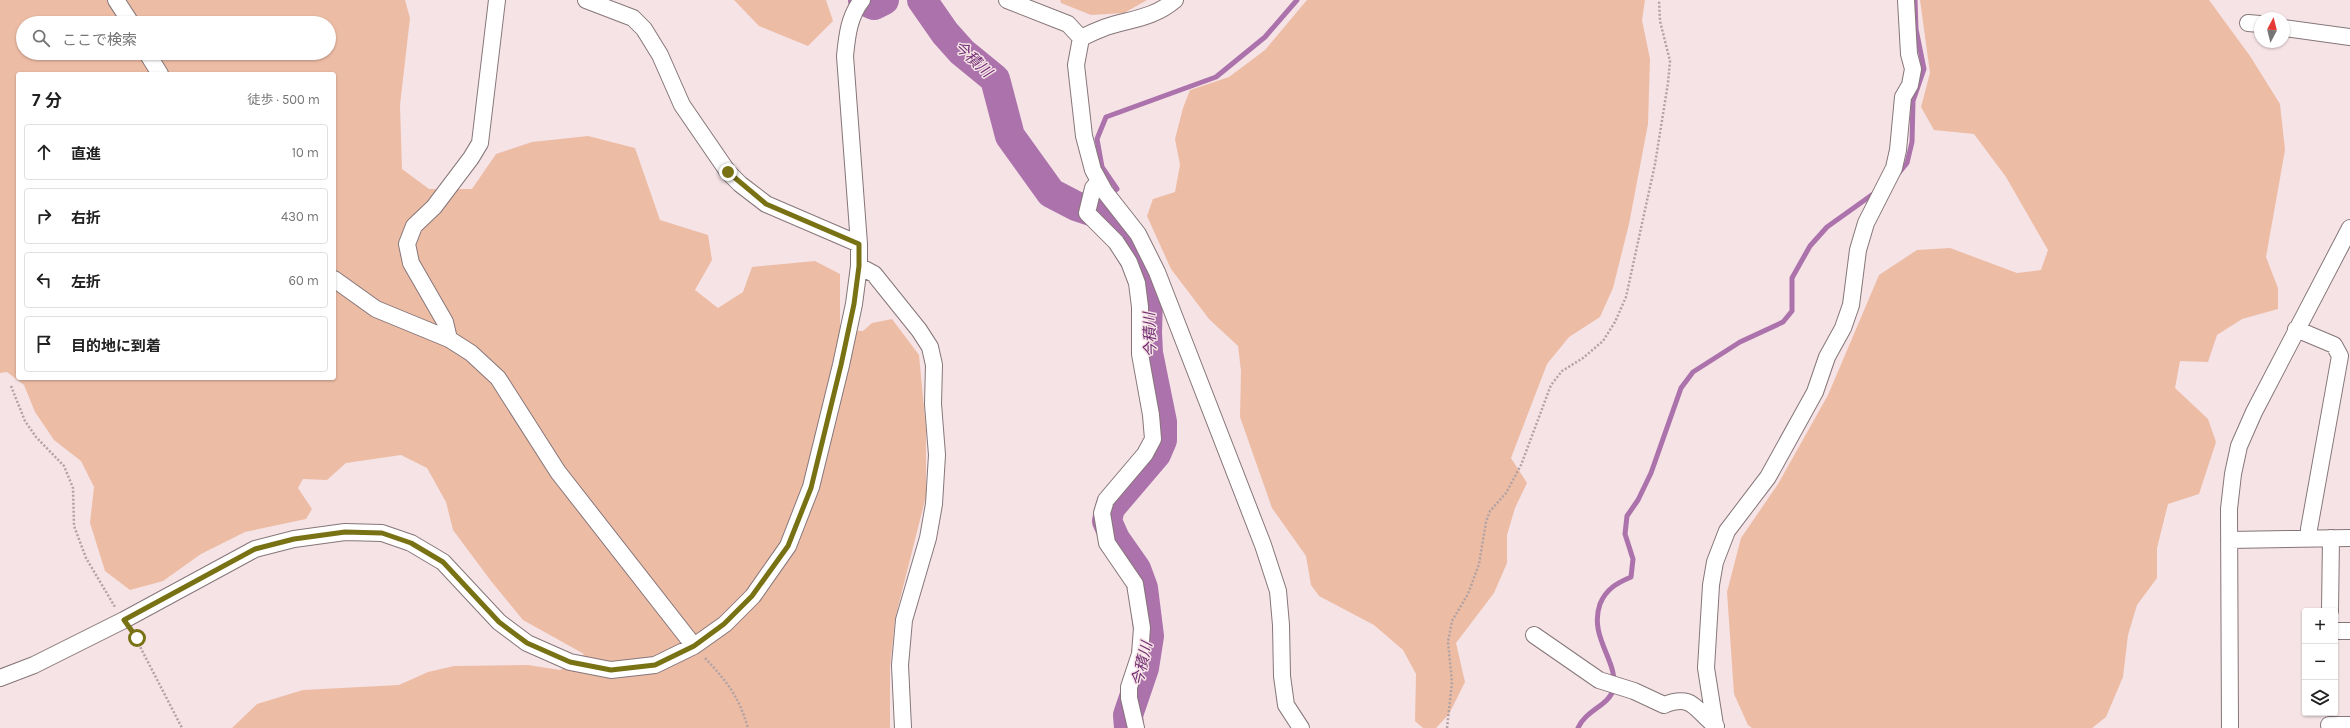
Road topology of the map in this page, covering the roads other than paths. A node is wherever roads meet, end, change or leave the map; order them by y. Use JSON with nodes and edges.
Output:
{"nodes":[{"id":1,"x":116,"y":0,"type":"edge"},
{"id":2,"x":497,"y":0,"type":"edge"},
{"id":3,"x":586,"y":0,"type":"edge"},
{"id":4,"x":862,"y":0,"type":"edge"},
{"id":5,"x":1007,"y":0,"type":"edge"},
{"id":6,"x":1175,"y":0,"type":"edge"},
{"id":7,"x":1906,"y":0,"type":"edge"},
{"id":8,"x":126,"y":16,"type":"edge"},
{"id":9,"x":2290,"y":29,"type":"edge"},
{"id":10,"x":2350,"y":37,"type":"edge"},
{"id":11,"x":1081,"y":38,"type":"junction"},
{"id":12,"x":152,"y":60,"type":"edge"},
{"id":13,"x":159,"y":72,"type":"edge"},
{"id":14,"x":1099,"y":181,"type":"junction"},
{"id":15,"x":2350,"y":228,"type":"edge"},
{"id":16,"x":859,"y":244,"type":"junction"},
{"id":17,"x":859,"y":266,"type":"junction"},
{"id":18,"x":336,"y":280,"type":"edge"},
{"id":19,"x":2296,"y":329,"type":"junction"},
{"id":20,"x":449,"y":339,"type":"junction"},
{"id":21,"x":2331,"y":538,"type":"junction"},
{"id":22,"x":2350,"y":538,"type":"edge"},
{"id":23,"x":2309,"y":539,"type":"junction"},
{"id":24,"x":2229,"y":540,"type":"junction"},
{"id":25,"x":2330,"y":608,"type":"edge"},
{"id":26,"x":2338,"y":631,"type":"edge"},
{"id":27,"x":2350,"y":631,"type":"edge"},
{"id":28,"x":1534,"y":635,"type":"dead end"},
{"id":29,"x":694,"y":646,"type":"junction"},
{"id":30,"x":0,"y":678,"type":"edge"},
{"id":31,"x":2329,"y":722,"type":"edge"},
{"id":32,"x":2350,"y":725,"type":"edge"},
{"id":33,"x":1718,"y":726,"type":"edge"},
{"id":34,"x":903,"y":728,"type":"edge"},
{"id":35,"x":1136,"y":728,"type":"edge"},
{"id":36,"x":1301,"y":728,"type":"edge"},
{"id":37,"x":2230,"y":728,"type":"edge"}],
"edges":[{"from":1,"to":8,"type":"street"},
{"from":2,"to":20,"type":"street"},
{"from":3,"to":16,"type":"street"},
{"from":4,"to":16,"type":"street"},
{"from":5,"to":11,"type":"street"},
{"from":6,"to":11,"type":"street"},
{"from":7,"to":33,"type":"street"},
{"from":9,"to":10,"type":"street"},
{"from":11,"to":14,"type":"street"},
{"from":12,"to":13,"type":"street"},
{"from":14,"to":35,"type":"street"},
{"from":14,"to":36,"type":"street"},
{"from":15,"to":19,"type":"street"},
{"from":16,"to":17,"type":"street"},
{"from":17,"to":29,"type":"street"},
{"from":17,"to":34,"type":"street"},
{"from":18,"to":20,"type":"street"},
{"from":19,"to":23,"type":"street"},
{"from":19,"to":24,"type":"street"},
{"from":20,"to":29,"type":"street"},
{"from":21,"to":22,"type":"street"},
{"from":21,"to":23,"type":"street"},
{"from":21,"to":25,"type":"street"},
{"from":23,"to":24,"type":"street"},
{"from":24,"to":37,"type":"street"},
{"from":26,"to":27,"type":"street"},
{"from":28,"to":33,"type":"street"},
{"from":29,"to":30,"type":"street"},
{"from":31,"to":32,"type":"street"}]}
